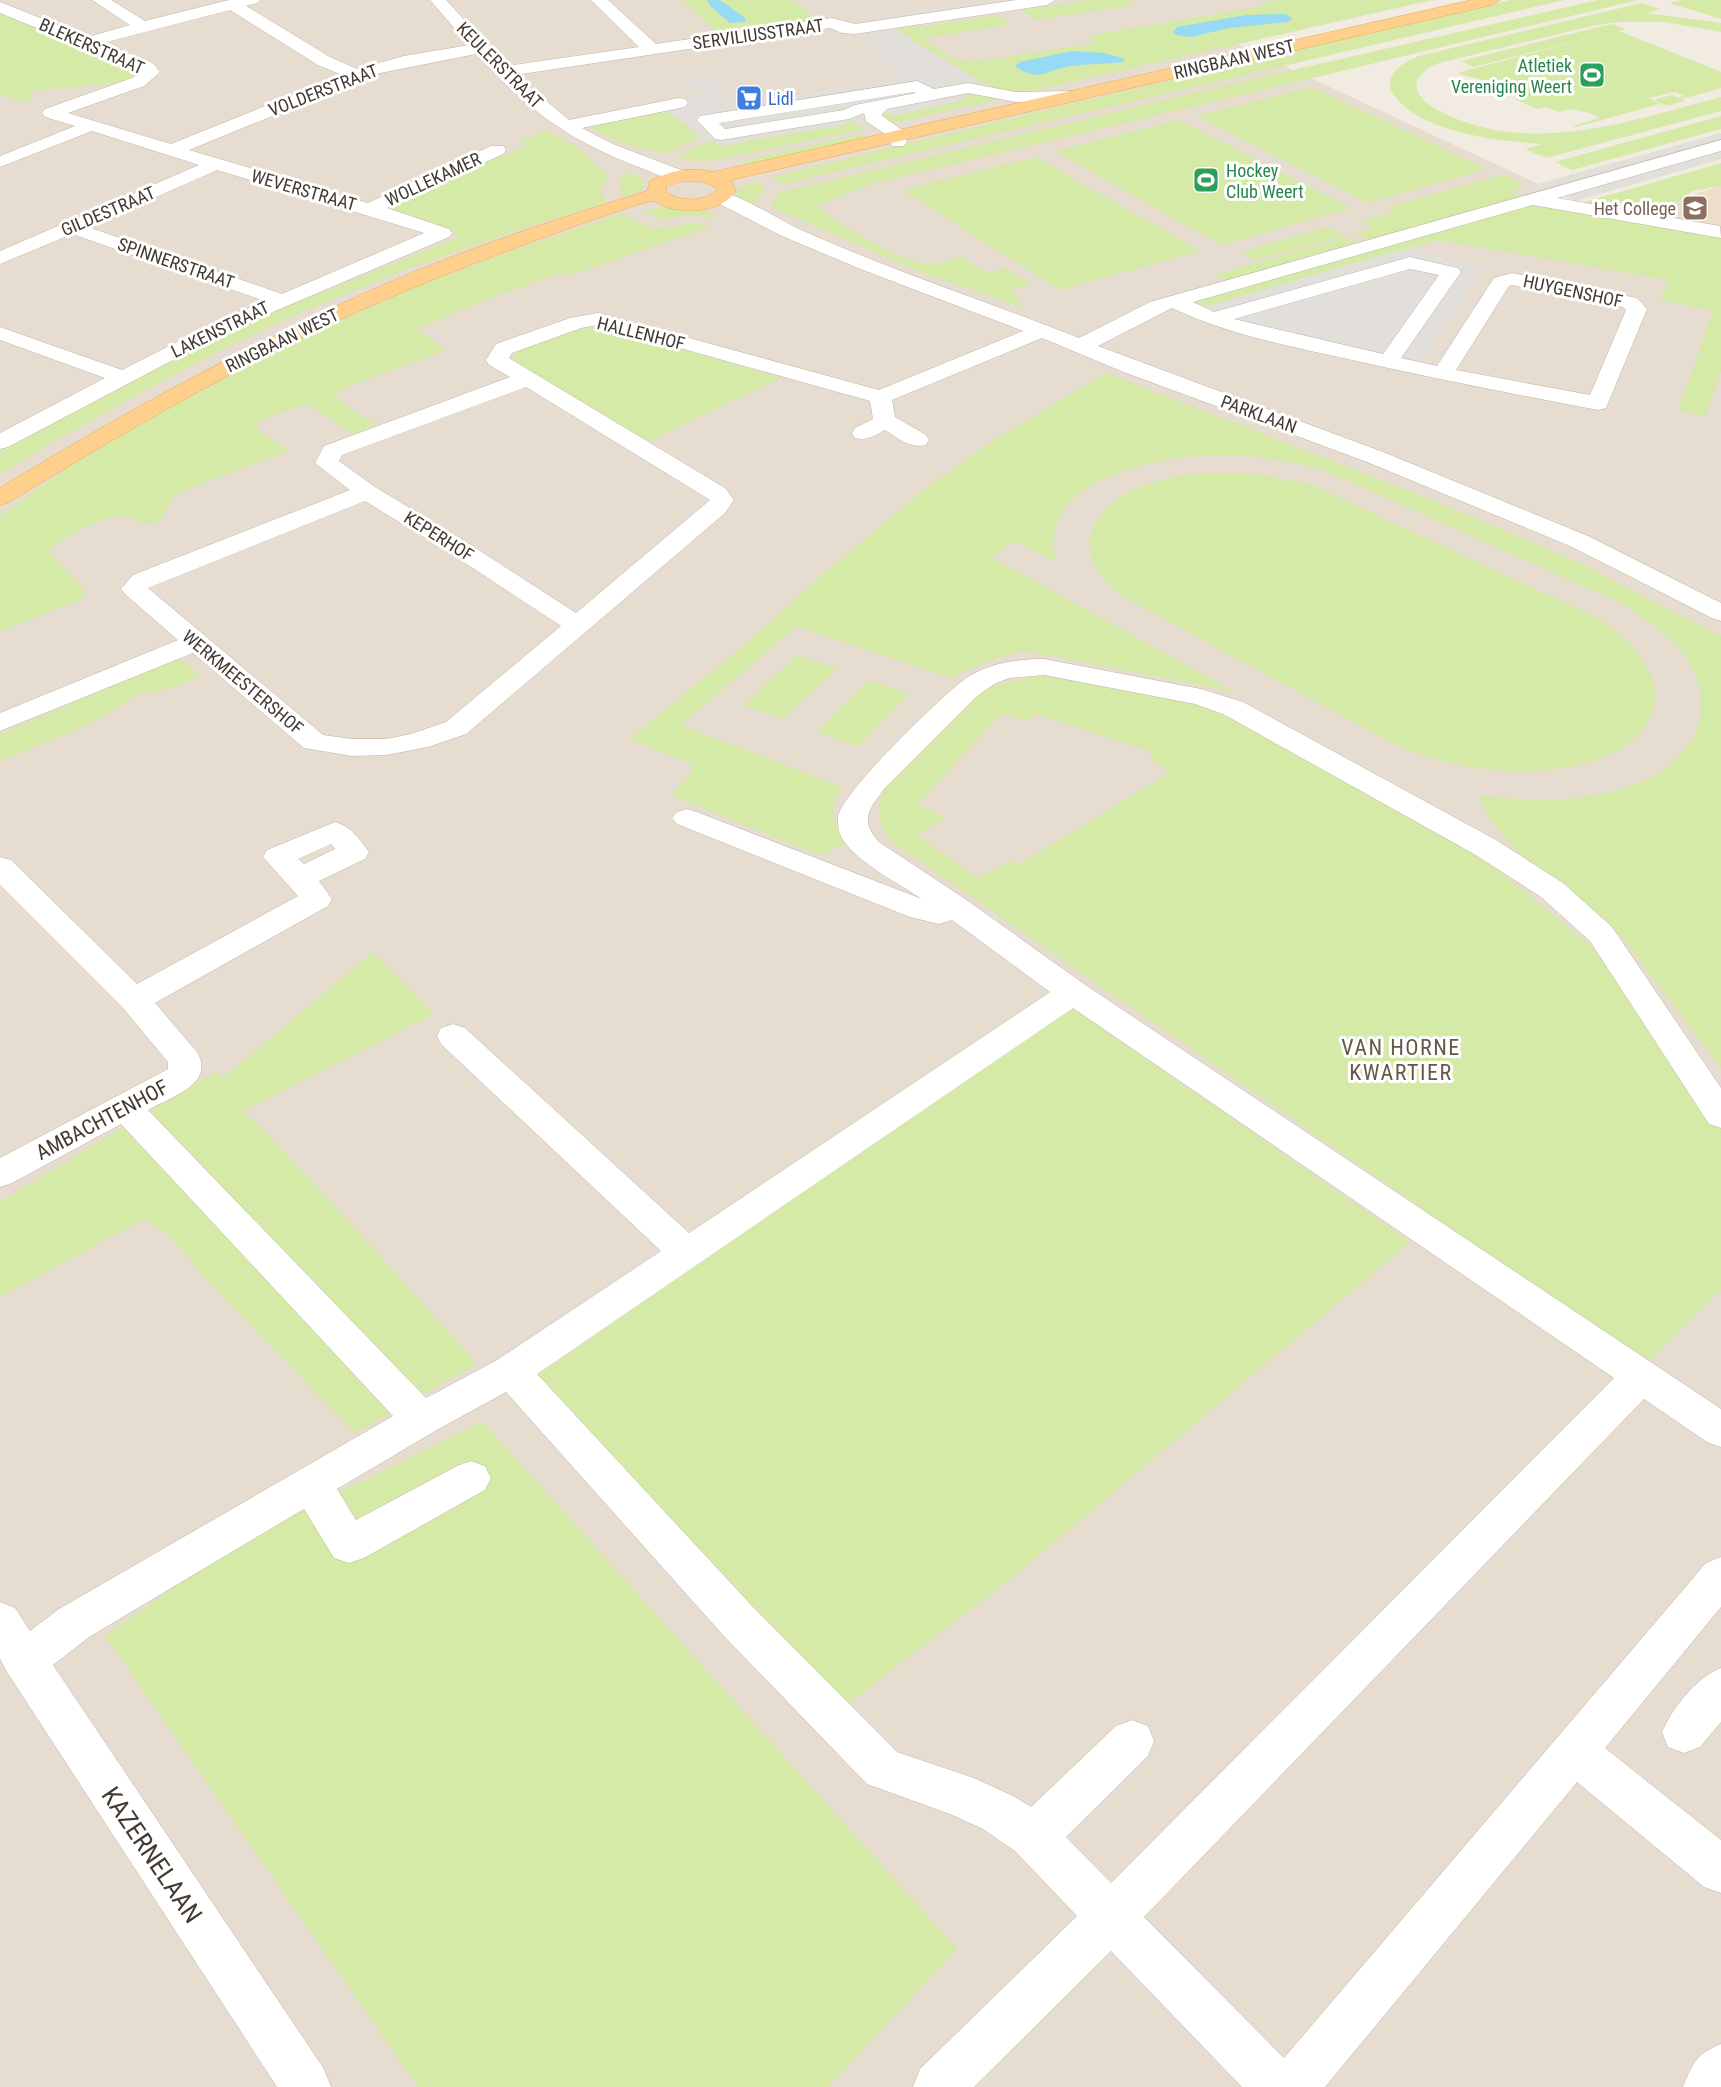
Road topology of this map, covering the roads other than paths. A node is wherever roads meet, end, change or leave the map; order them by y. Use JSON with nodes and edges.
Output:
{"nodes":[{"id":1,"x":100,"y":0,"type":"edge"},
{"id":2,"x":252,"y":0,"type":"edge"},
{"id":3,"x":599,"y":0,"type":"edge"},
{"id":4,"x":1047,"y":0,"type":"edge"},
{"id":5,"x":1492,"y":0,"type":"edge"},
{"id":6,"x":440,"y":2,"type":"edge"},
{"id":7,"x":462,"y":2,"type":"dead end"},
{"id":8,"x":232,"y":4,"type":"junction"},
{"id":9,"x":0,"y":7,"type":"edge"},
{"id":10,"x":818,"y":12,"type":"dead end"},
{"id":11,"x":832,"y":23,"type":"junction"},
{"id":12,"x":143,"y":26,"type":"junction"},
{"id":13,"x":86,"y":43,"type":"junction"},
{"id":14,"x":480,"y":48,"type":"junction"},
{"id":15,"x":651,"y":49,"type":"junction"},
{"id":16,"x":503,"y":72,"type":"junction"},
{"id":17,"x":357,"y":75,"type":"junction"},
{"id":18,"x":931,"y":95,"type":"junction"},
{"id":19,"x":1072,"y":96,"type":"junction"},
{"id":20,"x":679,"y":103,"type":"dead end"},
{"id":21,"x":880,"y":106,"type":"junction"},
{"id":22,"x":51,"y":113,"type":"joint"},
{"id":23,"x":849,"y":114,"type":"junction"},
{"id":24,"x":90,"y":126,"type":"junction"},
{"id":25,"x":566,"y":126,"type":"junction"},
{"id":26,"x":887,"y":134,"type":"junction"},
{"id":27,"x":1721,"y":145,"type":"edge"},
{"id":28,"x":497,"y":150,"type":"dead end"},
{"id":29,"x":611,"y":150,"type":"junction"},
{"id":30,"x":171,"y":151,"type":"junction"},
{"id":31,"x":0,"y":162,"type":"edge"},
{"id":32,"x":216,"y":165,"type":"junction"},
{"id":33,"x":679,"y":176,"type":"junction"},
{"id":34,"x":720,"y":186,"type":"junction"},
{"id":35,"x":661,"y":193,"type":"junction"},
{"id":36,"x":1529,"y":199,"type":"junction"},
{"id":37,"x":700,"y":204,"type":"junction"},
{"id":38,"x":370,"y":209,"type":"junction"},
{"id":39,"x":71,"y":227,"type":"junction"},
{"id":40,"x":437,"y":230,"type":"joint"},
{"id":41,"x":789,"y":232,"type":"junction"},
{"id":42,"x":1720,"y":232,"type":"edge"},
{"id":43,"x":0,"y":258,"type":"edge"},
{"id":44,"x":281,"y":300,"type":"junction"},
{"id":45,"x":1174,"y":301,"type":"junction"},
{"id":46,"x":1212,"y":319,"type":"junction"},
{"id":47,"x":1041,"y":331,"type":"junction"},
{"id":48,"x":0,"y":333,"type":"edge"},
{"id":49,"x":1081,"y":346,"type":"junction"},
{"id":50,"x":1388,"y":362,"type":"junction"},
{"id":51,"x":1443,"y":374,"type":"junction"},
{"id":52,"x":122,"y":377,"type":"junction"},
{"id":53,"x":529,"y":378,"type":"junction"},
{"id":54,"x":881,"y":397,"type":"junction"},
{"id":55,"x":885,"y":421,"type":"junction"},
{"id":56,"x":863,"y":433,"type":"dead end"},
{"id":57,"x":918,"y":440,"type":"dead end"},
{"id":58,"x":0,"y":442,"type":"edge"},
{"id":59,"x":367,"y":492,"type":"junction"},
{"id":60,"x":0,"y":498,"type":"edge"},
{"id":61,"x":1721,"y":613,"type":"edge"},
{"id":62,"x":578,"y":626,"type":"junction"},
{"id":63,"x":196,"y":642,"type":"junction"},
{"id":64,"x":0,"y":723,"type":"edge"},
{"id":65,"x":687,"y":818,"type":"dead end"},
{"id":66,"x":0,"y":867,"type":"edge"},
{"id":67,"x":300,"y":879,"type":"dead end"},
{"id":68,"x":954,"y":906,"type":"junction"},
{"id":69,"x":1073,"y":992,"type":"junction"},
{"id":70,"x":134,"y":1000,"type":"junction"},
{"id":71,"x":453,"y":1036,"type":"dead end"},
{"id":72,"x":125,"y":1107,"type":"junction"},
{"id":73,"x":1721,"y":1115,"type":"edge"},
{"id":74,"x":0,"y":1174,"type":"edge"},
{"id":75,"x":687,"y":1253,"type":"junction"},
{"id":76,"x":511,"y":1371,"type":"junction"},
{"id":77,"x":1642,"y":1375,"type":"junction"},
{"id":78,"x":421,"y":1419,"type":"junction"},
{"id":79,"x":1721,"y":1430,"type":"edge"},
{"id":80,"x":471,"y":1478,"type":"dead end"},
{"id":81,"x":311,"y":1484,"type":"junction"},
{"id":82,"x":1717,"y":1590,"type":"edge"},
{"id":83,"x":0,"y":1622,"type":"edge"},
{"id":84,"x":24,"y":1660,"type":"junction"},
{"id":85,"x":1721,"y":1689,"type":"edge"},
{"id":86,"x":1684,"y":1732,"type":"dead end"},
{"id":87,"x":1132,"y":1741,"type":"dead end"},
{"id":88,"x":1574,"y":1751,"type":"junction"},
{"id":89,"x":1033,"y":1837,"type":"junction"},
{"id":90,"x":1721,"y":1870,"type":"edge"},
{"id":91,"x":1111,"y":1917,"type":"junction"},
{"id":92,"x":1721,"y":2069,"type":"edge"},
{"id":93,"x":306,"y":2087,"type":"edge"},
{"id":94,"x":938,"y":2087,"type":"edge"},
{"id":95,"x":1277,"y":2087,"type":"edge"},
{"id":96,"x":1292,"y":2087,"type":"edge"},
{"id":97,"x":1708,"y":2087,"type":"edge"}],
"edges":[{"from":1,"to":12,"type":"street"},
{"from":2,"to":8,"type":"street"},
{"from":3,"to":15,"type":"street"},
{"from":4,"to":11,"type":"street","name":"SERVILIUSSTRAAT"},
{"from":5,"to":19,"type":"main road","name":"RINGBAAN WEST"},
{"from":6,"to":7,"type":"street"},
{"from":6,"to":14,"type":"street","name":"KEULERSTRAAT"},
{"from":8,"to":12,"type":"street"},
{"from":8,"to":17,"type":"street"},
{"from":9,"to":13,"type":"street","name":"BLEKERSTRAAT"},
{"from":10,"to":11,"type":"street"},
{"from":11,"to":15,"type":"street","name":"SERVILIUSSTRAAT"},
{"from":12,"to":13,"type":"street"},
{"from":13,"to":22,"type":"street","name":"BLEKERSTRAAT"},
{"from":14,"to":16,"type":"street","name":"KEULERSTRAAT"},
{"from":14,"to":17,"type":"street","name":"VOLDERSTRAAT"},
{"from":15,"to":16,"type":"street","name":"SERVILIUSSTRAAT"},
{"from":16,"to":25,"type":"street","name":"KEULERSTRAAT"},
{"from":17,"to":30,"type":"street","name":"VOLDERSTRAAT"},
{"from":18,"to":19,"type":"street"},
{"from":18,"to":21,"type":"street"},
{"from":18,"to":23,"type":"street"},
{"from":19,"to":26,"type":"main road","name":"RINGBAAN WEST"},
{"from":20,"to":25,"type":"street"},
{"from":21,"to":23,"type":"street"},
{"from":21,"to":26,"type":"street"},
{"from":22,"to":24,"type":"street","name":"WEVERSTRAAT"},
{"from":23,"to":26,"type":"street"},
{"from":24,"to":30,"type":"street","name":"WEVERSTRAAT"},
{"from":24,"to":31,"type":"street"},
{"from":25,"to":29,"type":"street","name":"KEULERSTRAAT"},
{"from":26,"to":34,"type":"main road","name":"RINGBAAN WEST"},
{"from":27,"to":36,"type":"street"},
{"from":28,"to":38,"type":"street","name":"WOLLEKAMER"},
{"from":29,"to":33,"type":"street","name":"KEULERSTRAAT"},
{"from":29,"to":35,"type":"street","name":"KEULERSTRAAT"},
{"from":30,"to":32,"type":"street","name":"WEVERSTRAAT"},
{"from":32,"to":38,"type":"street","name":"WEVERSTRAAT"},
{"from":32,"to":39,"type":"street","name":"GILDESTRAAT"},
{"from":33,"to":34,"type":"main road"},
{"from":33,"to":35,"type":"main road"},
{"from":34,"to":37,"type":"main road"},
{"from":34,"to":41,"type":"street","name":"PARKLAAN"},
{"from":35,"to":37,"type":"main road"},
{"from":35,"to":60,"type":"main road","name":"RINGBAAN WEST"},
{"from":36,"to":42,"type":"street"},
{"from":36,"to":45,"type":"street"},
{"from":37,"to":41,"type":"street","name":"PARKLAAN"},
{"from":38,"to":40,"type":"street","name":"WEVERSTRAAT"},
{"from":39,"to":43,"type":"street","name":"GILDESTRAAT"},
{"from":39,"to":44,"type":"street","name":"SPINNERSTRAAT"},
{"from":40,"to":44,"type":"street","name":"LAKENSTRAAT"},
{"from":41,"to":47,"type":"street","name":"PARKLAAN"},
{"from":44,"to":52,"type":"street","name":"LAKENSTRAAT"},
{"from":45,"to":46,"type":"street","name":"HUYGENSHOF"},
{"from":45,"to":49,"type":"street"},
{"from":46,"to":50,"type":"street","name":"HUYGENSHOF"},
{"from":46,"to":50,"type":"street"},
{"from":47,"to":49,"type":"street","name":"PARKLAAN"},
{"from":47,"to":54,"type":"street"},
{"from":48,"to":52,"type":"street"},
{"from":49,"to":61,"type":"street","name":"PARKLAAN"},
{"from":50,"to":51,"type":"street","name":"HUYGENSHOF"},
{"from":51,"to":51,"type":"street","name":"HUYGENSHOF"},
{"from":52,"to":58,"type":"street","name":"LAKENSTRAAT"},
{"from":53,"to":54,"type":"street","name":"HALLENHOF"},
{"from":53,"to":59,"type":"street","name":"KEPERHOF"},
{"from":53,"to":62,"type":"street","name":"HALLENHOF"},
{"from":54,"to":55,"type":"street"},
{"from":55,"to":56,"type":"street"},
{"from":55,"to":57,"type":"street"},
{"from":59,"to":62,"type":"street","name":"KEPERHOF"},
{"from":59,"to":63,"type":"street","name":"WERKMEESTERSHOF"},
{"from":62,"to":63,"type":"street","name":"WERKMEESTERSHOF"},
{"from":63,"to":64,"type":"street"},
{"from":65,"to":68,"type":"street"},
{"from":66,"to":70,"type":"street","name":"AMBACHTENHOF"},
{"from":67,"to":70,"type":"street"},
{"from":68,"to":69,"type":"street"},
{"from":68,"to":73,"type":"street"},
{"from":69,"to":75,"type":"street"},
{"from":69,"to":77,"type":"street"},
{"from":70,"to":72,"type":"street","name":"AMBACHTENHOF"},
{"from":71,"to":75,"type":"street"},
{"from":72,"to":74,"type":"street","name":"AMBACHTENHOF"},
{"from":72,"to":78,"type":"street"},
{"from":75,"to":76,"type":"street"},
{"from":76,"to":78,"type":"street"},
{"from":76,"to":89,"type":"street"},
{"from":77,"to":79,"type":"street"},
{"from":77,"to":91,"type":"street"},
{"from":78,"to":81,"type":"street"},
{"from":80,"to":81,"type":"street"},
{"from":81,"to":84,"type":"street"},
{"from":82,"to":88,"type":"street"},
{"from":83,"to":84,"type":"street","name":"KAZERNELAAN"},
{"from":84,"to":93,"type":"street","name":"KAZERNELAAN"},
{"from":85,"to":86,"type":"street"},
{"from":87,"to":89,"type":"street"},
{"from":88,"to":90,"type":"street"},
{"from":88,"to":96,"type":"street"},
{"from":89,"to":91,"type":"street"},
{"from":91,"to":94,"type":"street"},
{"from":91,"to":95,"type":"street"},
{"from":92,"to":97,"type":"street"}]}
